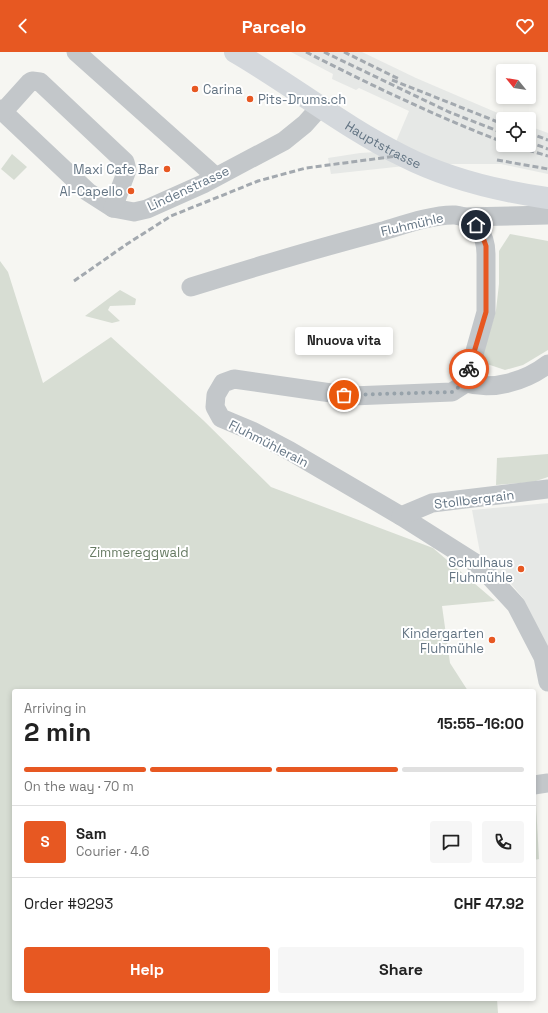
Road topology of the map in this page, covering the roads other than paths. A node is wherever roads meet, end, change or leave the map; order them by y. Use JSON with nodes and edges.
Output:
{"nodes":[{"id":1,"x":76,"y":52,"type":"edge"},
{"id":2,"x":235,"y":52,"type":"edge"},
{"id":3,"x":321,"y":106,"type":"junction"},
{"id":4,"x":1,"y":111,"type":"edge"},
{"id":5,"x":209,"y":180,"type":"junction"},
{"id":6,"x":548,"y":198,"type":"edge"},
{"id":7,"x":113,"y":208,"type":"junction"},
{"id":8,"x":548,"y":215,"type":"edge"},
{"id":9,"x":463,"y":217,"type":"junction"},
{"id":10,"x":191,"y":287,"type":"dead end"},
{"id":11,"x":548,"y":364,"type":"edge"},
{"id":12,"x":466,"y":382,"type":"junction"},
{"id":13,"x":548,"y":489,"type":"edge"},
{"id":14,"x":401,"y":516,"type":"junction"},
{"id":15,"x":548,"y":682,"type":"edge"},
{"id":16,"x":548,"y":783,"type":"edge"},
{"id":17,"x":536,"y":785,"type":"edge"}],
"edges":[{"from":1,"to":5,"type":"street"},
{"from":2,"to":3,"type":"main road","name":"Hauptstrasse"},
{"from":3,"to":5,"type":"street","name":"Lindenstrasse"},
{"from":3,"to":6,"type":"main road","name":"Hauptstrasse"},
{"from":4,"to":7,"type":"street","name":"Lindenstrasse"},
{"from":4,"to":7,"type":"street"},
{"from":5,"to":7,"type":"street","name":"Lindenstrasse"},
{"from":8,"to":9,"type":"street"},
{"from":9,"to":10,"type":"street","name":"Fluhmühle"},
{"from":9,"to":12,"type":"street","name":"Fluhmühle"},
{"from":11,"to":12,"type":"street"},
{"from":12,"to":14,"type":"street","name":"Fluhmühlerain"},
{"from":13,"to":14,"type":"street","name":"Stollbergrain"},
{"from":14,"to":15,"type":"street","name":"Fluhmühlerain"},
{"from":16,"to":17,"type":"street"}]}
